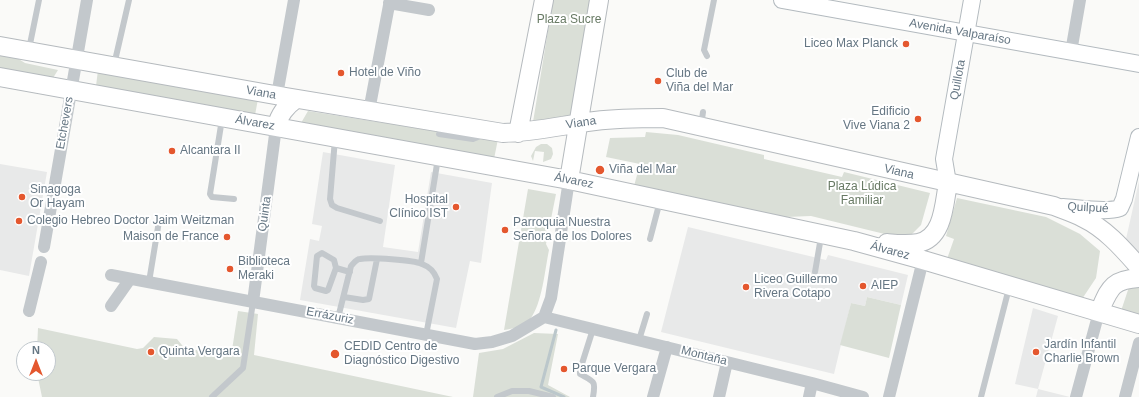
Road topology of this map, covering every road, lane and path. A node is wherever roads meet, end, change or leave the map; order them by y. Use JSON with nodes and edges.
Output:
{"nodes":[{"id":1,"x":39,"y":0,"type":"edge"},
{"id":2,"x":88,"y":0,"type":"edge"},
{"id":3,"x":129,"y":0,"type":"edge"},
{"id":4,"x":294,"y":0,"type":"edge"},
{"id":5,"x":544,"y":0,"type":"edge"},
{"id":6,"x":599,"y":0,"type":"edge"},
{"id":7,"x":714,"y":0,"type":"edge"},
{"id":8,"x":782,"y":0,"type":"edge"},
{"id":9,"x":972,"y":0,"type":"edge"},
{"id":10,"x":1080,"y":0,"type":"edge"},
{"id":11,"x":390,"y":2,"type":"edge"},
{"id":12,"x":429,"y":10,"type":"dead end"},
{"id":13,"x":966,"y":34,"type":"junction"},
{"id":14,"x":0,"y":46,"type":"edge"},
{"id":15,"x":29,"y":51,"type":"junction"},
{"id":16,"x":1071,"y":52,"type":"junction"},
{"id":17,"x":707,"y":56,"type":"dead end"},
{"id":18,"x":77,"y":60,"type":"junction"},
{"id":19,"x":1139,"y":64,"type":"edge"},
{"id":20,"x":114,"y":67,"type":"junction"},
{"id":21,"x":0,"y":77,"type":"edge"},
{"id":22,"x":71,"y":90,"type":"junction"},
{"id":23,"x":277,"y":96,"type":"junction"},
{"id":24,"x":296,"y":99,"type":"junction"},
{"id":25,"x":369,"y":111,"type":"junction"},
{"id":26,"x":222,"y":117,"type":"junction"},
{"id":27,"x":579,"y":124,"type":"junction"},
{"id":28,"x":276,"y":127,"type":"junction"},
{"id":29,"x":494,"y":131,"type":"junction"},
{"id":30,"x":518,"y":133,"type":"junction"},
{"id":31,"x":439,"y":134,"type":"dead end"},
{"id":32,"x":1139,"y":137,"type":"edge"},
{"id":33,"x":335,"y":138,"type":"junction"},
{"id":34,"x":438,"y":157,"type":"junction"},
{"id":35,"x":944,"y":159,"type":"junction"},
{"id":36,"x":928,"y":178,"type":"junction"},
{"id":37,"x":569,"y":180,"type":"junction"},
{"id":38,"x":948,"y":183,"type":"junction"},
{"id":39,"x":234,"y":199,"type":"dead end"},
{"id":40,"x":661,"y":200,"type":"junction"},
{"id":41,"x":1054,"y":206,"type":"junction"},
{"id":42,"x":159,"y":221,"type":"dead end"},
{"id":43,"x":380,"y":221,"type":"dead end"},
{"id":44,"x":821,"y":234,"type":"junction"},
{"id":45,"x":650,"y":239,"type":"dead end"},
{"id":46,"x":854,"y":241,"type":"junction"},
{"id":47,"x":44,"y":247,"type":"dead end"},
{"id":48,"x":377,"y":259,"type":"junction"},
{"id":49,"x":923,"y":260,"type":"junction"},
{"id":50,"x":41,"y":262,"type":"dead end"},
{"id":51,"x":421,"y":264,"type":"junction"},
{"id":52,"x":1139,"y":267,"type":"edge"},
{"id":53,"x":336,"y":268,"type":"junction"},
{"id":54,"x":350,"y":272,"type":"junction"},
{"id":55,"x":815,"y":272,"type":"dead end"},
{"id":56,"x":111,"y":275,"type":"dead end"},
{"id":57,"x":1139,"y":278,"type":"edge"},
{"id":58,"x":130,"y":279,"type":"junction"},
{"id":59,"x":149,"y":282,"type":"junction"},
{"id":60,"x":1010,"y":286,"type":"junction"},
{"id":61,"x":344,"y":297,"type":"junction"},
{"id":62,"x":253,"y":302,"type":"junction"},
{"id":63,"x":111,"y":306,"type":"dead end"},
{"id":64,"x":29,"y":311,"type":"dead end"},
{"id":65,"x":1099,"y":312,"type":"junction"},
{"id":66,"x":646,"y":314,"type":"dead end"},
{"id":67,"x":544,"y":317,"type":"junction"},
{"id":68,"x":338,"y":318,"type":"junction"},
{"id":69,"x":1139,"y":324,"type":"edge"},
{"id":70,"x":593,"y":329,"type":"junction"},
{"id":71,"x":426,"y":335,"type":"junction"},
{"id":72,"x":640,"y":340,"type":"junction"},
{"id":73,"x":1139,"y":343,"type":"edge"},
{"id":74,"x":667,"y":347,"type":"junction"},
{"id":75,"x":728,"y":362,"type":"junction"},
{"id":76,"x":812,"y":383,"type":"junction"},
{"id":77,"x":212,"y":397,"type":"edge"},
{"id":78,"x":497,"y":397,"type":"edge"},
{"id":79,"x":553,"y":397,"type":"edge"},
{"id":80,"x":593,"y":397,"type":"edge"},
{"id":81,"x":653,"y":397,"type":"edge"},
{"id":82,"x":719,"y":397,"type":"edge"},
{"id":83,"x":809,"y":397,"type":"edge"},
{"id":84,"x":863,"y":397,"type":"edge"},
{"id":85,"x":889,"y":397,"type":"edge"},
{"id":86,"x":981,"y":397,"type":"edge"},
{"id":87,"x":1076,"y":397,"type":"edge"},
{"id":88,"x":1125,"y":397,"type":"edge"}],
"edges":[{"from":1,"to":15,"type":"lane"},
{"from":2,"to":18,"type":"street","name":"Etchevers"},
{"from":3,"to":20,"type":"lane"},
{"from":4,"to":23,"type":"street"},
{"from":5,"to":30,"type":"main road"},
{"from":6,"to":27,"type":"main road"},
{"from":7,"to":17,"type":"lane"},
{"from":8,"to":13,"type":"main road","name":"Avenida Valparaíso"},
{"from":9,"to":13,"type":"main road","name":"Quillota"},
{"from":10,"to":16,"type":"street"},
{"from":11,"to":12,"type":"street"},
{"from":11,"to":25,"type":"street"},
{"from":13,"to":16,"type":"main road","name":"Avenida Valparaíso"},
{"from":13,"to":35,"type":"main road","name":"Quillota"},
{"from":14,"to":15,"type":"main road","name":"Viana"},
{"from":15,"to":18,"type":"main road","name":"Viana"},
{"from":16,"to":19,"type":"main road","name":"Avenida Valparaíso"},
{"from":18,"to":20,"type":"main road","name":"Viana"},
{"from":18,"to":22,"type":"street","name":"Etchevers"},
{"from":20,"to":23,"type":"main road","name":"Viana"},
{"from":21,"to":22,"type":"main road","name":"Álvarez"},
{"from":22,"to":26,"type":"main road","name":"Álvarez"},
{"from":22,"to":47,"type":"street","name":"Etchevers"},
{"from":23,"to":24,"type":"main road","name":"Viana"},
{"from":24,"to":25,"type":"main road","name":"Viana"},
{"from":24,"to":28,"type":"main road"},
{"from":25,"to":29,"type":"main road","name":"Viana"},
{"from":26,"to":28,"type":"main road","name":"Álvarez"},
{"from":26,"to":39,"type":"lane"},
{"from":27,"to":30,"type":"main road","name":"Viana"},
{"from":27,"to":36,"type":"main road","name":"Viana"},
{"from":27,"to":37,"type":"main road"},
{"from":28,"to":33,"type":"main road","name":"Álvarez"},
{"from":28,"to":62,"type":"street","name":"Quinta"},
{"from":29,"to":30,"type":"main road","name":"Viana"},
{"from":29,"to":31,"type":"lane"},
{"from":32,"to":41,"type":"main road","name":"Quilpué"},
{"from":33,"to":34,"type":"main road","name":"Álvarez"},
{"from":33,"to":43,"type":"lane"},
{"from":34,"to":37,"type":"main road","name":"Álvarez"},
{"from":34,"to":51,"type":"lane"},
{"from":35,"to":36,"type":"main road"},
{"from":35,"to":38,"type":"main road","name":"Quillota"},
{"from":36,"to":38,"type":"main road","name":"Viana"},
{"from":37,"to":40,"type":"main road","name":"Álvarez"},
{"from":37,"to":67,"type":"street"},
{"from":38,"to":41,"type":"main road","name":"Viana"},
{"from":38,"to":46,"type":"main road"},
{"from":40,"to":44,"type":"main road","name":"Álvarez"},
{"from":40,"to":45,"type":"lane"},
{"from":41,"to":52,"type":"main road","name":"Viana"},
{"from":42,"to":59,"type":"lane"},
{"from":44,"to":46,"type":"main road","name":"Álvarez"},
{"from":44,"to":55,"type":"lane"},
{"from":46,"to":49,"type":"main road","name":"Álvarez"},
{"from":48,"to":51,"type":"lane"},
{"from":48,"to":54,"type":"lane"},
{"from":48,"to":61,"type":"lane"},
{"from":49,"to":60,"type":"main road","name":"Álvarez"},
{"from":49,"to":85,"type":"street"},
{"from":50,"to":64,"type":"street"},
{"from":51,"to":71,"type":"lane"},
{"from":53,"to":53,"type":"lane"},
{"from":53,"to":54,"type":"lane"},
{"from":54,"to":61,"type":"lane"},
{"from":56,"to":58,"type":"street","name":"Errázuriz"},
{"from":57,"to":65,"type":"main road"},
{"from":58,"to":59,"type":"street","name":"Errázuriz"},
{"from":58,"to":63,"type":"street"},
{"from":59,"to":62,"type":"street","name":"Errázuriz"},
{"from":60,"to":65,"type":"main road","name":"Álvarez"},
{"from":60,"to":86,"type":"lane"},
{"from":61,"to":68,"type":"lane"},
{"from":62,"to":68,"type":"street","name":"Errázuriz"},
{"from":62,"to":77,"type":"lane"},
{"from":65,"to":69,"type":"main road","name":"Álvarez"},
{"from":65,"to":87,"type":"street"},
{"from":66,"to":72,"type":"lane"},
{"from":67,"to":70,"type":"street","name":"Montaña"},
{"from":67,"to":71,"type":"street","name":"Errázuriz"},
{"from":68,"to":71,"type":"street","name":"Errázuriz"},
{"from":70,"to":72,"type":"street","name":"Montaña"},
{"from":70,"to":80,"type":"lane"},
{"from":72,"to":74,"type":"street","name":"Montaña"},
{"from":73,"to":88,"type":"street"},
{"from":74,"to":75,"type":"street","name":"Montaña"},
{"from":74,"to":81,"type":"street"},
{"from":75,"to":76,"type":"street","name":"Montaña"},
{"from":75,"to":82,"type":"street"},
{"from":76,"to":83,"type":"street"},
{"from":76,"to":84,"type":"street","name":"Montaña"},
{"from":78,"to":79,"type":"lane"}]}
